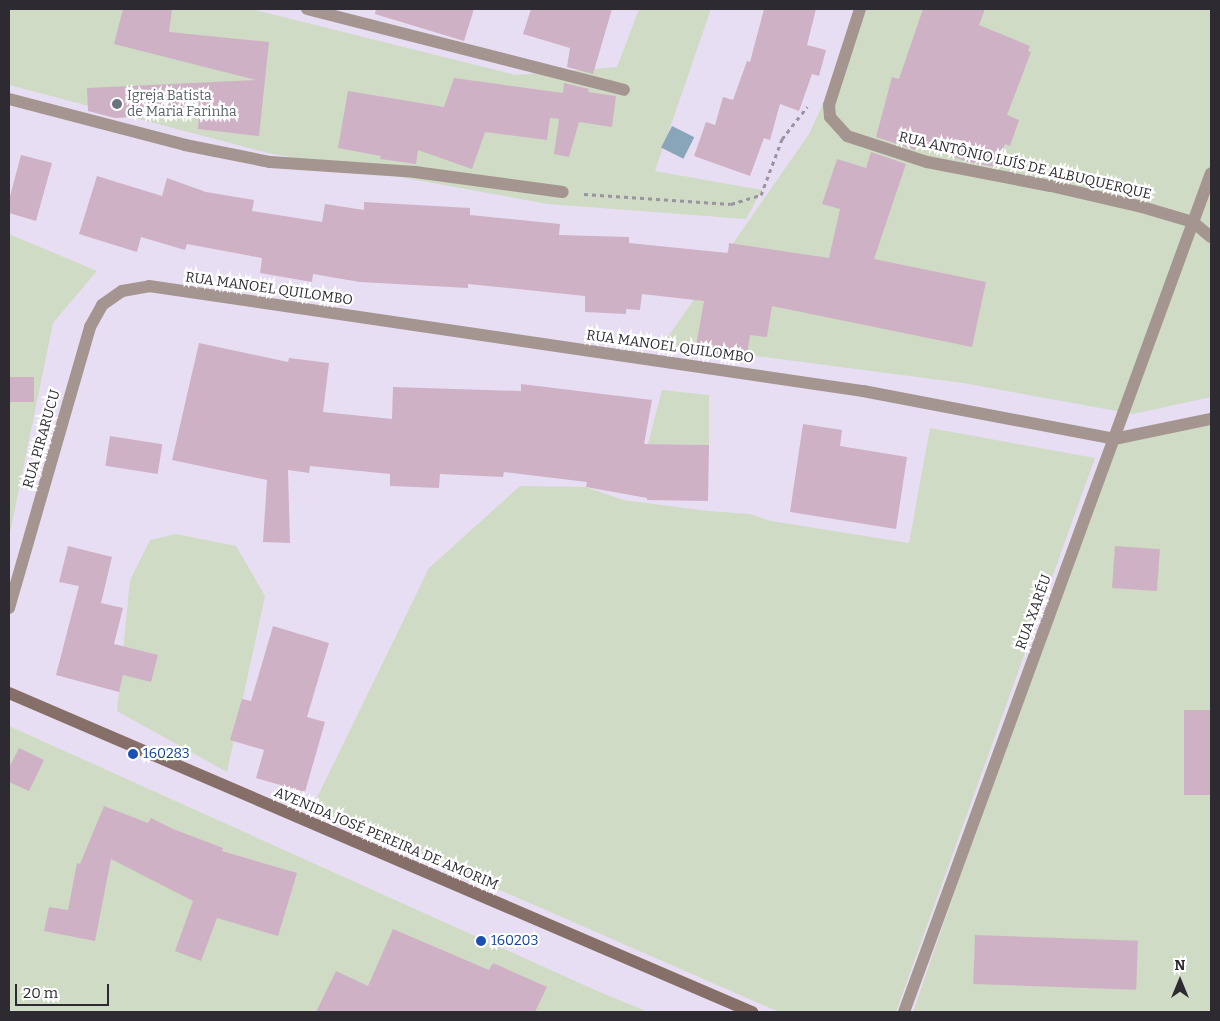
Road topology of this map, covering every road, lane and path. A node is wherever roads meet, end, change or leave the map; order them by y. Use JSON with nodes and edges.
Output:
{"nodes":[{"id":1,"x":307,"y":9,"type":"edge"},
{"id":2,"x":860,"y":9,"type":"edge"},
{"id":3,"x":624,"y":90,"type":"dead end"},
{"id":4,"x":831,"y":95,"type":"junction"},
{"id":5,"x":9,"y":99,"type":"edge"},
{"id":6,"x":1211,"y":173,"type":"edge"},
{"id":7,"x":563,"y":192,"type":"joint"},
{"id":8,"x":1193,"y":222,"type":"junction"},
{"id":9,"x":1211,"y":237,"type":"edge"},
{"id":10,"x":122,"y":291,"type":"joint"},
{"id":11,"x":1211,"y":419,"type":"edge"},
{"id":12,"x":1114,"y":439,"type":"junction"},
{"id":13,"x":9,"y":608,"type":"edge"},
{"id":14,"x":9,"y":693,"type":"edge"},
{"id":15,"x":752,"y":1012,"type":"edge"},
{"id":16,"x":904,"y":1012,"type":"edge"}],
"edges":[{"from":1,"to":3,"type":"street"},
{"from":2,"to":4,"type":"street","name":"RUA ANTÔNIO LUÍS DE ALBUQUERQUE"},
{"from":4,"to":7,"type":"path"},
{"from":4,"to":8,"type":"street","name":"RUA ANTÔNIO LUÍS DE ALBUQUERQUE"},
{"from":5,"to":7,"type":"street"},
{"from":6,"to":8,"type":"street","name":"RUA XARÉU"},
{"from":8,"to":9,"type":"street","name":"RUA ANTÔNIO LUÍS DE ALBUQUERQUE"},
{"from":8,"to":12,"type":"street","name":"RUA XARÉU"},
{"from":10,"to":12,"type":"street","name":"RUA MANOEL QUILOMBO"},
{"from":10,"to":13,"type":"street","name":"RUA PIRARUCU"},
{"from":11,"to":12,"type":"street","name":"RUA MANOEL QUILOMBO"},
{"from":12,"to":16,"type":"street","name":"RUA XARÉU"},
{"from":14,"to":15,"type":"main road","name":"AVENIDA JOSÉ PEREIRA DE AMORIM"}]}
